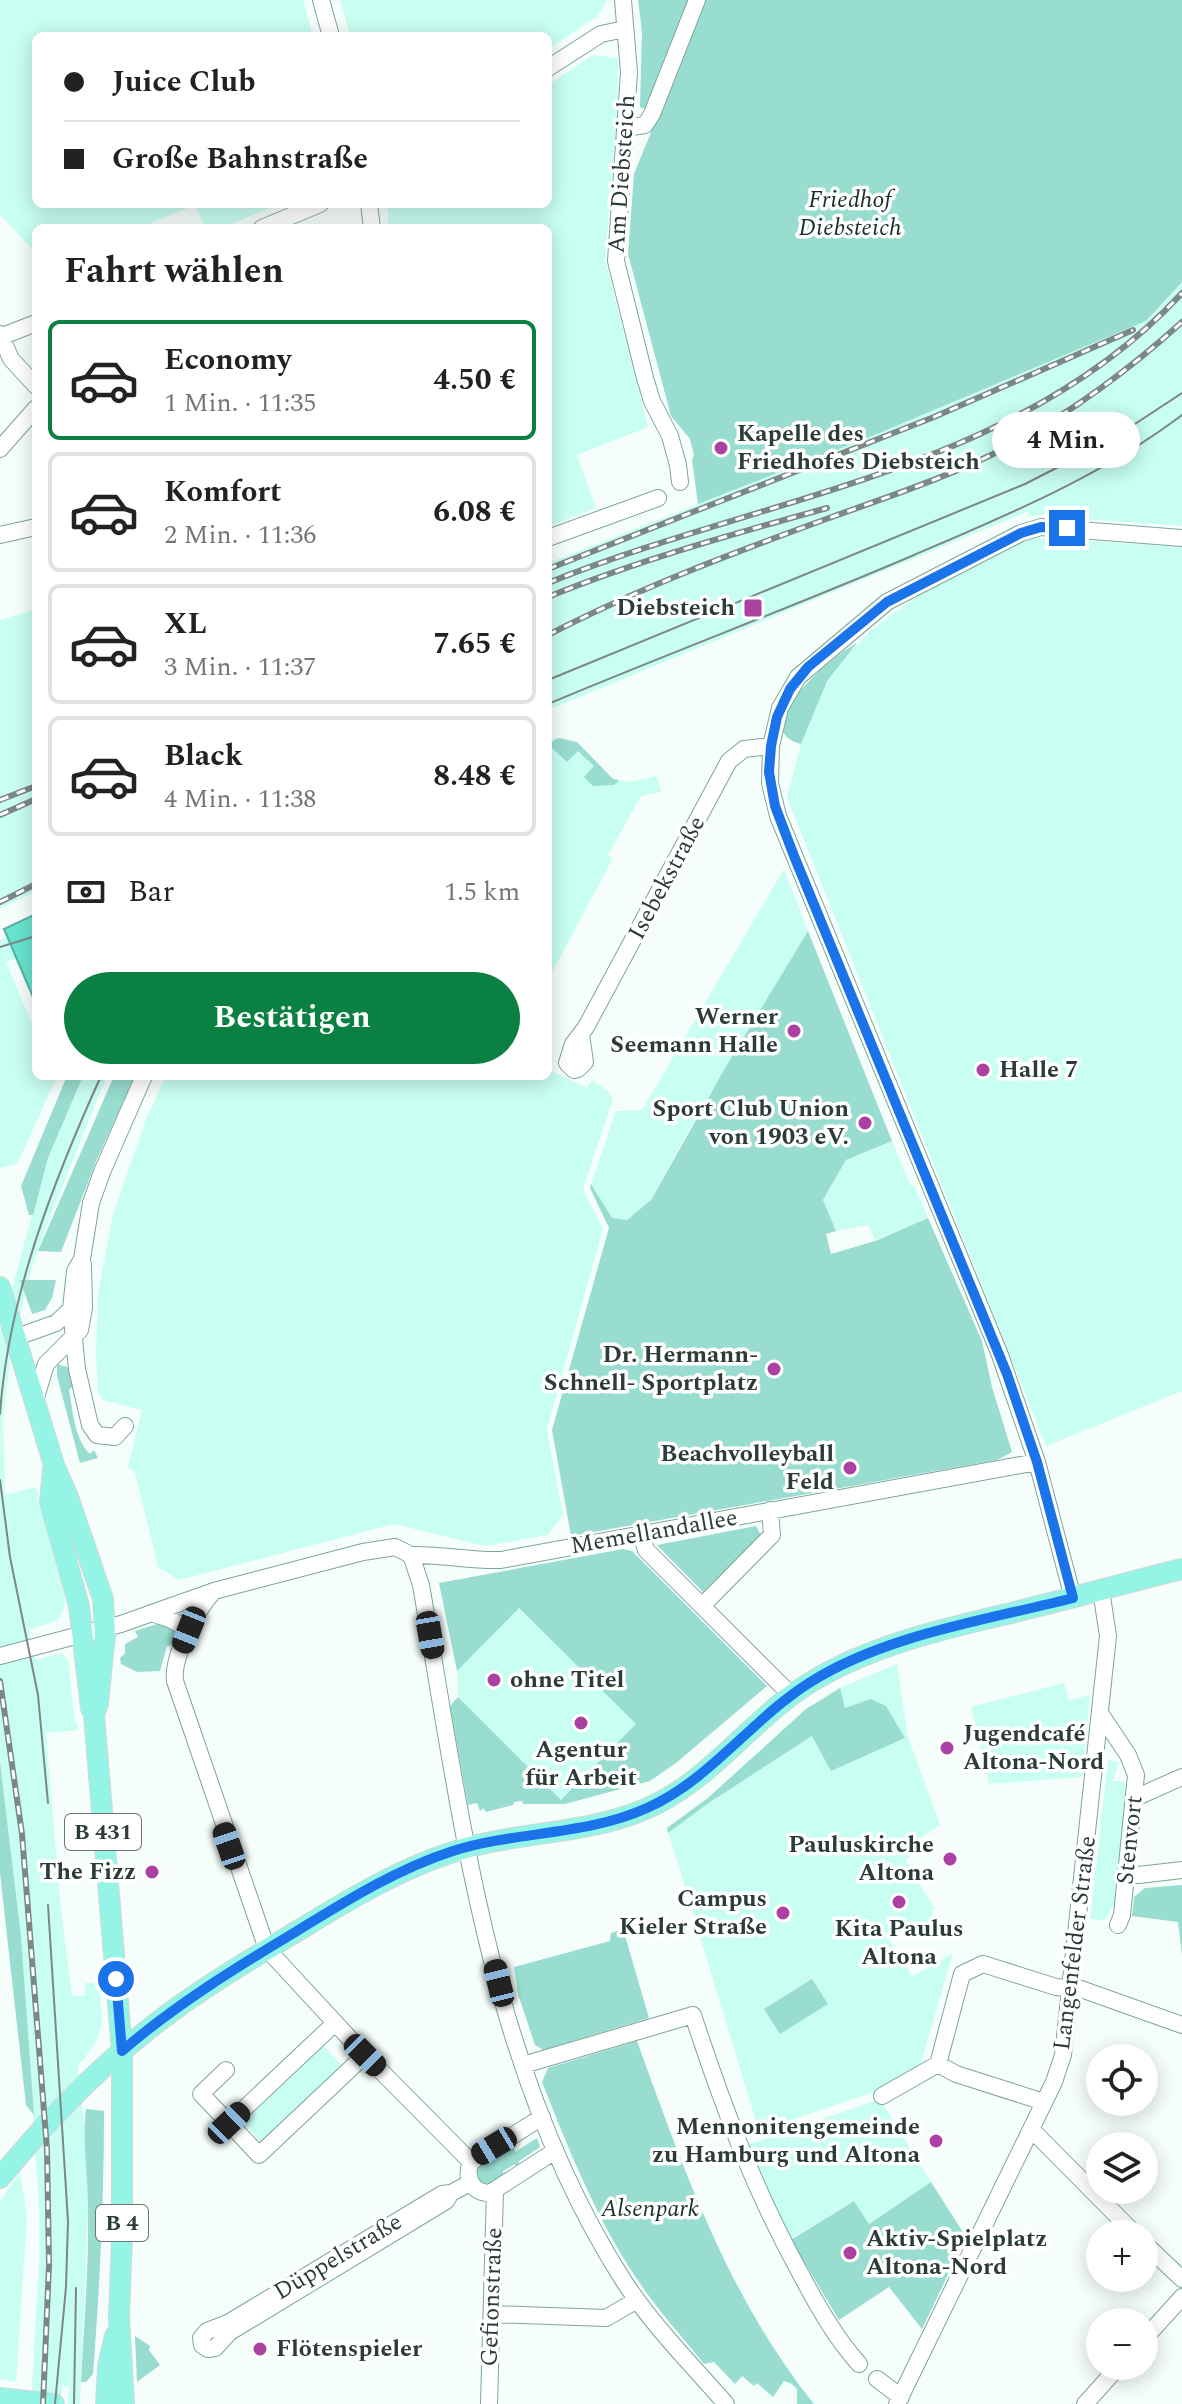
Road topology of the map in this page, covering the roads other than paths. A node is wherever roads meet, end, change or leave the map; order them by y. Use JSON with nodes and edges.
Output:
{"nodes":[{"id":1,"x":321,"y":0,"type":"edge"},
{"id":2,"x":623,"y":0,"type":"edge"},
{"id":3,"x":697,"y":0,"type":"edge"},
{"id":4,"x":625,"y":29,"type":"junction"},
{"id":5,"x":330,"y":32,"type":"edge"},
{"id":6,"x":552,"y":65,"type":"edge"},
{"id":7,"x":625,"y":128,"type":"junction"},
{"id":8,"x":310,"y":208,"type":"edge"},
{"id":9,"x":272,"y":224,"type":"edge"},
{"id":10,"x":32,"y":324,"type":"edge"},
{"id":11,"x":0,"y":336,"type":"edge"},
{"id":12,"x":32,"y":382,"type":"edge"},
{"id":13,"x":32,"y":413,"type":"edge"},
{"id":14,"x":0,"y":449,"type":"edge"},
{"id":15,"x":680,"y":482,"type":"dead end"},
{"id":16,"x":658,"y":498,"type":"dead end"},
{"id":17,"x":32,"y":528,"type":"edge"},
{"id":18,"x":0,"y":535,"type":"edge"},
{"id":19,"x":552,"y":537,"type":"edge"},
{"id":20,"x":1182,"y":538,"type":"edge"},
{"id":21,"x":771,"y":746,"type":"junction"},
{"id":22,"x":581,"y":1035,"type":"dead end"},
{"id":23,"x":142,"y":1080,"type":"edge"},
{"id":24,"x":0,"y":1287,"type":"edge"},
{"id":25,"x":71,"y":1325,"type":"junction"},
{"id":26,"x":14,"y":1338,"type":"junction"},
{"id":27,"x":53,"y":1357,"type":"junction"},
{"id":28,"x":77,"y":1369,"type":"junction"},
{"id":29,"x":82,"y":1386,"type":"junction"},
{"id":30,"x":34,"y":1405,"type":"junction"},
{"id":31,"x":125,"y":1426,"type":"dead end"},
{"id":32,"x":1037,"y":1462,"type":"junction"},
{"id":33,"x":54,"y":1465,"type":"junction"},
{"id":34,"x":770,"y":1510,"type":"junction"},
{"id":35,"x":641,"y":1534,"type":"junction"},
{"id":36,"x":411,"y":1555,"type":"junction"},
{"id":37,"x":1182,"y":1569,"type":"edge"},
{"id":38,"x":1101,"y":1590,"type":"junction"},
{"id":39,"x":214,"y":1591,"type":"junction"},
{"id":40,"x":1073,"y":1598,"type":"junction"},
{"id":41,"x":702,"y":1606,"type":"junction"},
{"id":42,"x":151,"y":1613,"type":"junction"},
{"id":43,"x":105,"y":1628,"type":"junction"},
{"id":44,"x":189,"y":1630,"type":"junction"},
{"id":45,"x":82,"y":1633,"type":"junction"},
{"id":46,"x":0,"y":1656,"type":"edge"},
{"id":47,"x":791,"y":1695,"type":"junction"},
{"id":48,"x":94,"y":1715,"type":"junction"},
{"id":49,"x":1102,"y":1716,"type":"junction"},
{"id":50,"x":1182,"y":1777,"type":"edge"},
{"id":51,"x":1135,"y":1798,"type":"junction"},
{"id":52,"x":466,"y":1847,"type":"junction"},
{"id":53,"x":1182,"y":1870,"type":"edge"},
{"id":54,"x":1126,"y":1873,"type":"junction"},
{"id":55,"x":1118,"y":1925,"type":"dead end"},
{"id":56,"x":267,"y":1949,"type":"junction"},
{"id":57,"x":1071,"y":1988,"type":"junction"},
{"id":58,"x":335,"y":2023,"type":"junction"},
{"id":59,"x":1182,"y":2025,"type":"edge"},
{"id":60,"x":122,"y":2051,"type":"junction"},
{"id":61,"x":365,"y":2055,"type":"junction"},
{"id":62,"x":938,"y":2064,"type":"junction"},
{"id":63,"x":523,"y":2065,"type":"junction"},
{"id":64,"x":226,"y":2070,"type":"dead end"},
{"id":65,"x":882,"y":2096,"type":"dead end"},
{"id":66,"x":1044,"y":2102,"type":"junction"},
{"id":67,"x":542,"y":2117,"type":"junction"},
{"id":68,"x":229,"y":2123,"type":"junction"},
{"id":69,"x":1031,"y":2129,"type":"junction"},
{"id":70,"x":555,"y":2151,"type":"junction"},
{"id":71,"x":471,"y":2162,"type":"junction"},
{"id":72,"x":0,"y":2178,"type":"edge"},
{"id":73,"x":470,"y":2183,"type":"junction"},
{"id":74,"x":495,"y":2191,"type":"junction"},
{"id":75,"x":1121,"y":2220,"type":"edge"},
{"id":76,"x":1158,"y":2256,"type":"edge"},
{"id":77,"x":1182,"y":2279,"type":"edge"},
{"id":78,"x":1182,"y":2297,"type":"edge"},
{"id":79,"x":637,"y":2300,"type":"junction"},
{"id":80,"x":492,"y":2314,"type":"junction"},
{"id":81,"x":119,"y":2317,"type":"junction"},
{"id":82,"x":1158,"y":2324,"type":"edge"},
{"id":83,"x":227,"y":2329,"type":"dead end"},
{"id":84,"x":859,"y":2364,"type":"dead end"},
{"id":85,"x":877,"y":2379,"type":"dead end"},
{"id":86,"x":1106,"y":2380,"type":"edge"},
{"id":87,"x":0,"y":2398,"type":"edge"},
{"id":88,"x":899,"y":2401,"type":"edge"},
{"id":89,"x":54,"y":2404,"type":"edge"},
{"id":90,"x":106,"y":2404,"type":"edge"},
{"id":91,"x":124,"y":2404,"type":"edge"},
{"id":92,"x":489,"y":2404,"type":"edge"},
{"id":93,"x":726,"y":2404,"type":"edge"},
{"id":94,"x":1085,"y":2404,"type":"edge"}],
"edges":[{"from":1,"to":5,"type":"street"},
{"from":2,"to":4,"type":"street","name":"Am Diebsteich"},
{"from":3,"to":7,"type":"street"},
{"from":4,"to":6,"type":"street"},
{"from":4,"to":7,"type":"street","name":"Am Diebsteich"},
{"from":7,"to":15,"type":"street","name":"Am Diebsteich"},
{"from":8,"to":9,"type":"street"},
{"from":10,"to":11,"type":"street"},
{"from":11,"to":12,"type":"street"},
{"from":13,"to":14,"type":"street"},
{"from":16,"to":19,"type":"street"},
{"from":17,"to":18,"type":"street"},
{"from":20,"to":21,"type":"street"},
{"from":21,"to":22,"type":"street","name":"Isebekstraße"},
{"from":21,"to":32,"type":"street"},
{"from":23,"to":25,"type":"street"},
{"from":24,"to":26,"type":"main road","number":"B 431"},
{"from":25,"to":26,"type":"street"},
{"from":25,"to":27,"type":"street"},
{"from":25,"to":28,"type":"street"},
{"from":25,"to":29,"type":"street"},
{"from":26,"to":30,"type":"main road","number":"B 431"},
{"from":27,"to":28,"type":"street"},
{"from":27,"to":30,"type":"street"},
{"from":28,"to":29,"type":"street"},
{"from":29,"to":31,"type":"street"},
{"from":30,"to":33,"type":"main road","number":"B 431"},
{"from":32,"to":34,"type":"street","name":"Memellandallee"},
{"from":32,"to":40,"type":"street"},
{"from":33,"to":43,"type":"main road","number":"B 431"},
{"from":33,"to":45,"type":"main road","number":"B 431"},
{"from":34,"to":35,"type":"street","name":"Memellandallee"},
{"from":34,"to":41,"type":"street"},
{"from":35,"to":36,"type":"street","name":"Memellandallee"},
{"from":35,"to":41,"type":"street"},
{"from":36,"to":39,"type":"street","name":"Memellandallee"},
{"from":36,"to":52,"type":"street"},
{"from":37,"to":38,"type":"main road"},
{"from":38,"to":40,"type":"main road"},
{"from":38,"to":49,"type":"street","name":"Langenfelder Straße"},
{"from":39,"to":42,"type":"street","name":"Memellandallee"},
{"from":39,"to":44,"type":"street"},
{"from":40,"to":47,"type":"main road"},
{"from":41,"to":47,"type":"street"},
{"from":42,"to":43,"type":"street","name":"Memellandallee"},
{"from":42,"to":44,"type":"street"},
{"from":43,"to":45,"type":"street","name":"Memellandallee"},
{"from":43,"to":48,"type":"main road","number":"B 431"},
{"from":44,"to":56,"type":"street"},
{"from":45,"to":46,"type":"street","name":"Memellandallee"},
{"from":45,"to":48,"type":"main road","number":"B 431"},
{"from":47,"to":52,"type":"main road"},
{"from":48,"to":60,"type":"main road","number":"B 431"},
{"from":49,"to":51,"type":"street","name":"Stenvort"},
{"from":49,"to":57,"type":"street","name":"Langenfelder Straße"},
{"from":50,"to":51,"type":"street"},
{"from":51,"to":54,"type":"street","name":"Stenvort"},
{"from":52,"to":56,"type":"main road"},
{"from":52,"to":63,"type":"street"},
{"from":53,"to":54,"type":"street"},
{"from":54,"to":55,"type":"street","name":"Stenvort"},
{"from":56,"to":58,"type":"street"},
{"from":56,"to":60,"type":"main road"},
{"from":57,"to":59,"type":"street"},
{"from":57,"to":62,"type":"street"},
{"from":57,"to":66,"type":"street","name":"Langenfelder Straße"},
{"from":58,"to":61,"type":"street"},
{"from":58,"to":68,"type":"street"},
{"from":60,"to":72,"type":"main road"},
{"from":60,"to":81,"type":"main road","number":"B 4"},
{"from":61,"to":68,"type":"street"},
{"from":61,"to":71,"type":"street"},
{"from":62,"to":65,"type":"street"},
{"from":62,"to":66,"type":"street"},
{"from":63,"to":67,"type":"street"},
{"from":63,"to":84,"type":"street"},
{"from":64,"to":68,"type":"street"},
{"from":66,"to":69,"type":"street","name":"Langenfelder Straße"},
{"from":67,"to":70,"type":"street"},
{"from":67,"to":71,"type":"street"},
{"from":69,"to":75,"type":"street"},
{"from":69,"to":88,"type":"street","name":"Langenfelder Straße"},
{"from":70,"to":74,"type":"street"},
{"from":70,"to":79,"type":"street"},
{"from":71,"to":73,"type":"street"},
{"from":73,"to":74,"type":"street"},
{"from":73,"to":83,"type":"street","name":"Düppelstraße"},
{"from":74,"to":80,"type":"street","name":"Gefionstraße"},
{"from":76,"to":77,"type":"street"},
{"from":78,"to":82,"type":"street"},
{"from":79,"to":80,"type":"street"},
{"from":79,"to":93,"type":"street"},
{"from":80,"to":92,"type":"street","name":"Gefionstraße"},
{"from":81,"to":90,"type":"main road","number":"B 4"},
{"from":81,"to":91,"type":"main road","number":"B 4"},
{"from":85,"to":88,"type":"street"},
{"from":86,"to":94,"type":"street"},
{"from":87,"to":89,"type":"main road"}]}
